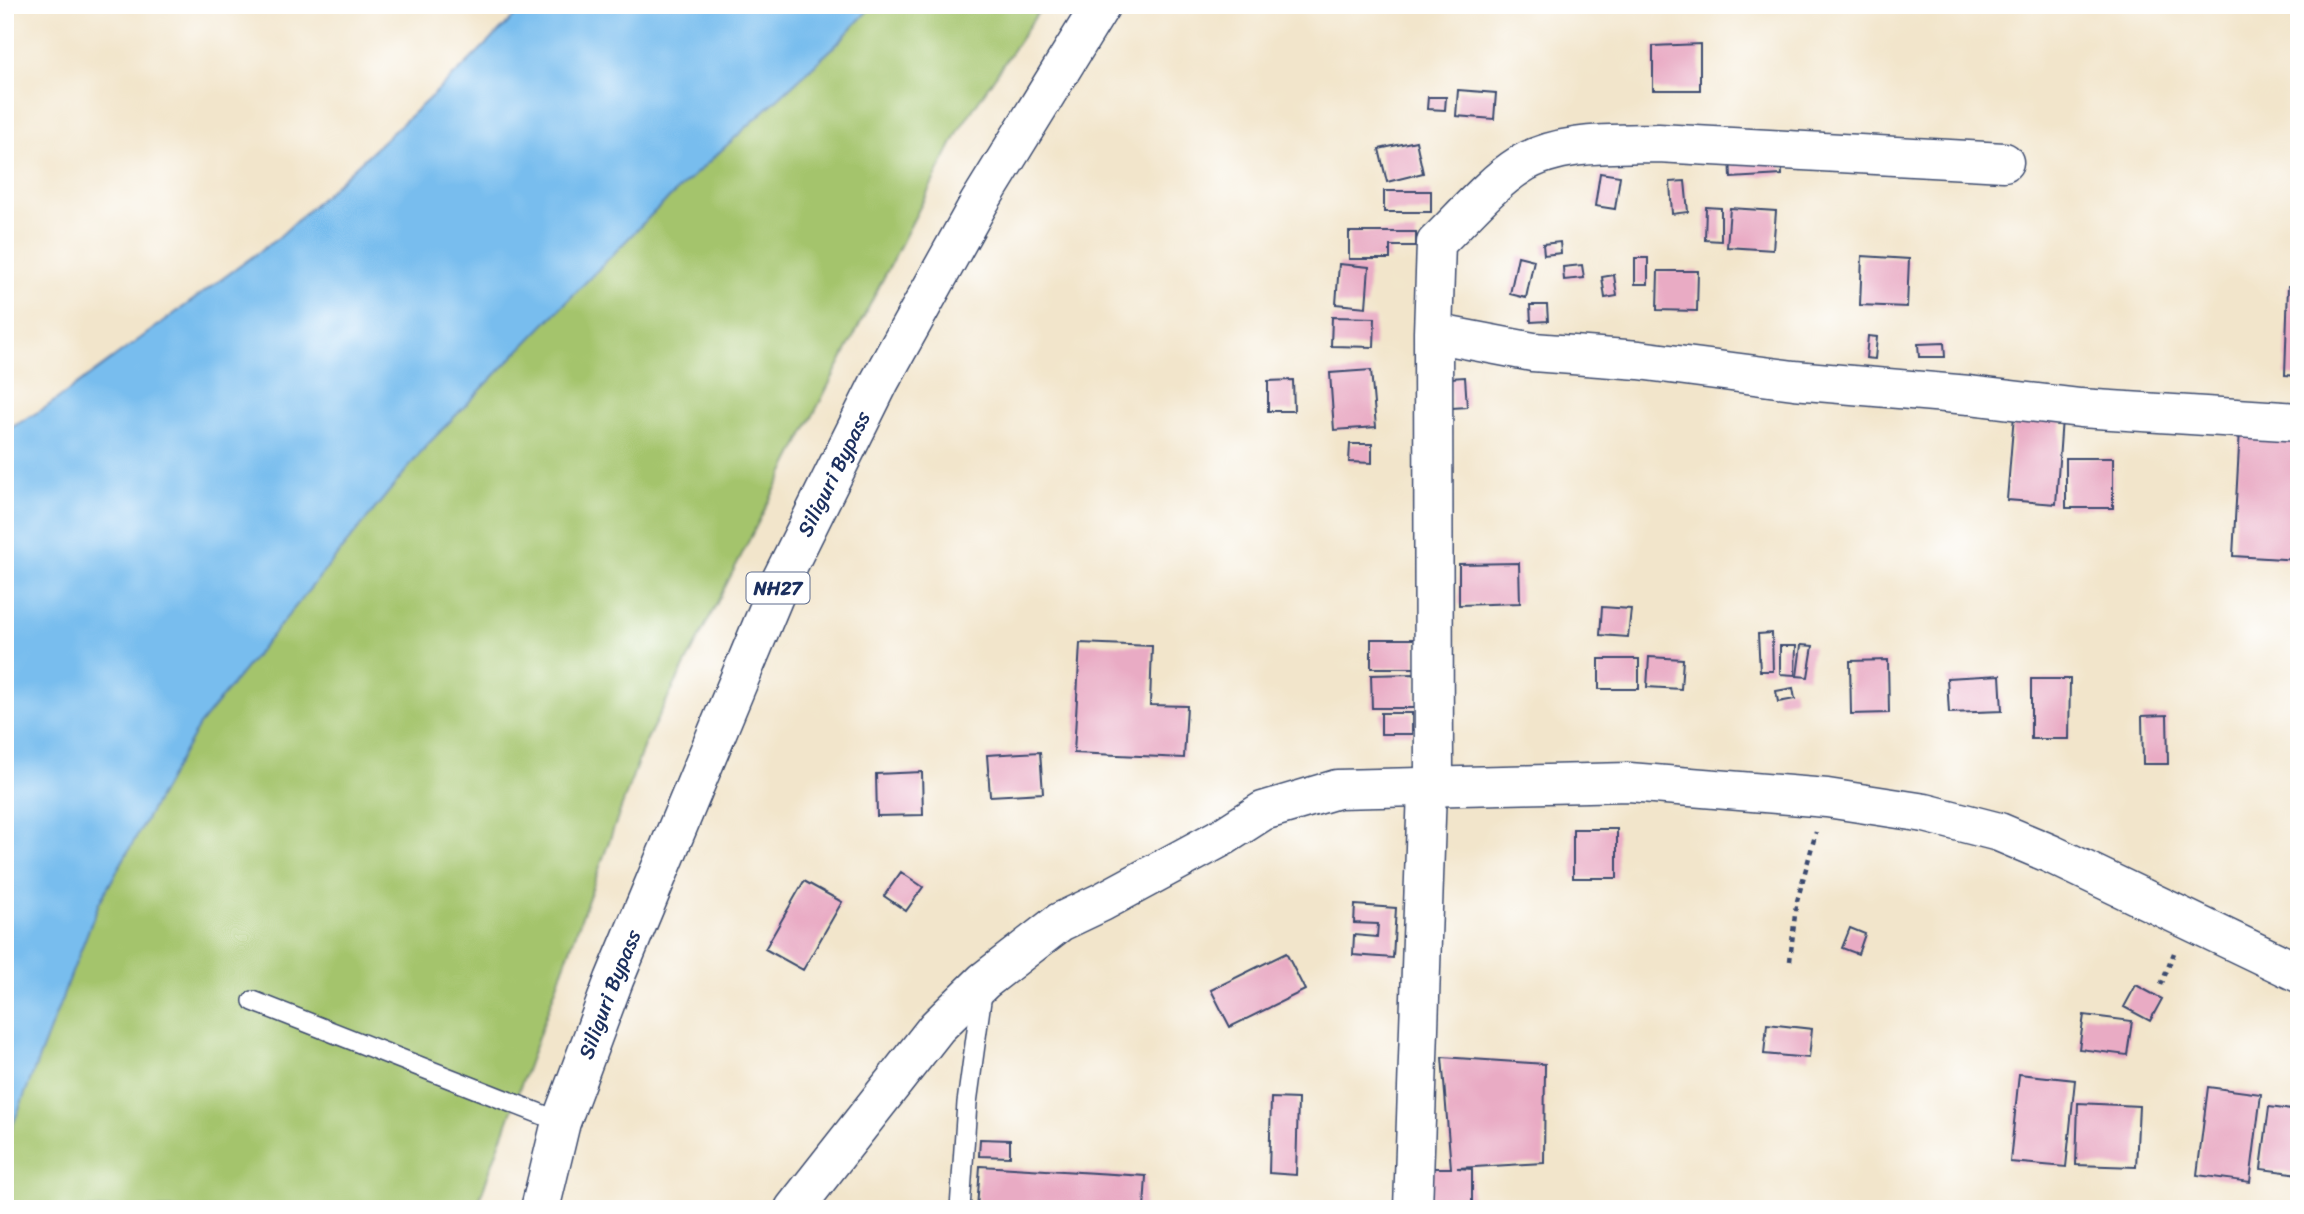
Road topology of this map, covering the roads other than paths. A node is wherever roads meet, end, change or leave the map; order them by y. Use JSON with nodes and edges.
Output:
{"nodes":[{"id":1,"x":1101,"y":5,"type":"edge"},
{"id":2,"x":2004,"y":162,"type":"dead end"},
{"id":3,"x":1433,"y":333,"type":"junction"},
{"id":4,"x":2299,"y":422,"type":"edge"},
{"id":5,"x":1431,"y":787,"type":"junction"},
{"id":6,"x":2299,"y":973,"type":"edge"},
{"id":7,"x":984,"y":981,"type":"junction"},
{"id":8,"x":253,"y":1001,"type":"dead end"},
{"id":9,"x":561,"y":1122,"type":"junction"},
{"id":10,"x":540,"y":1209,"type":"edge"},
{"id":11,"x":794,"y":1209,"type":"edge"},
{"id":12,"x":960,"y":1209,"type":"edge"},
{"id":13,"x":1413,"y":1209,"type":"edge"}],
"edges":[{"from":1,"to":9,"type":"main road","name":"Siliguri Bypass","number":"NH27"},
{"from":2,"to":3,"type":"main road"},
{"from":3,"to":4,"type":"main road"},
{"from":3,"to":5,"type":"main road"},
{"from":5,"to":6,"type":"main road"},
{"from":5,"to":7,"type":"main road"},
{"from":5,"to":13,"type":"main road"},
{"from":7,"to":11,"type":"main road"},
{"from":7,"to":12,"type":"lane"},
{"from":8,"to":9,"type":"lane"},
{"from":9,"to":10,"type":"main road","name":"Siliguri Bypass","number":"NH27"}]}
